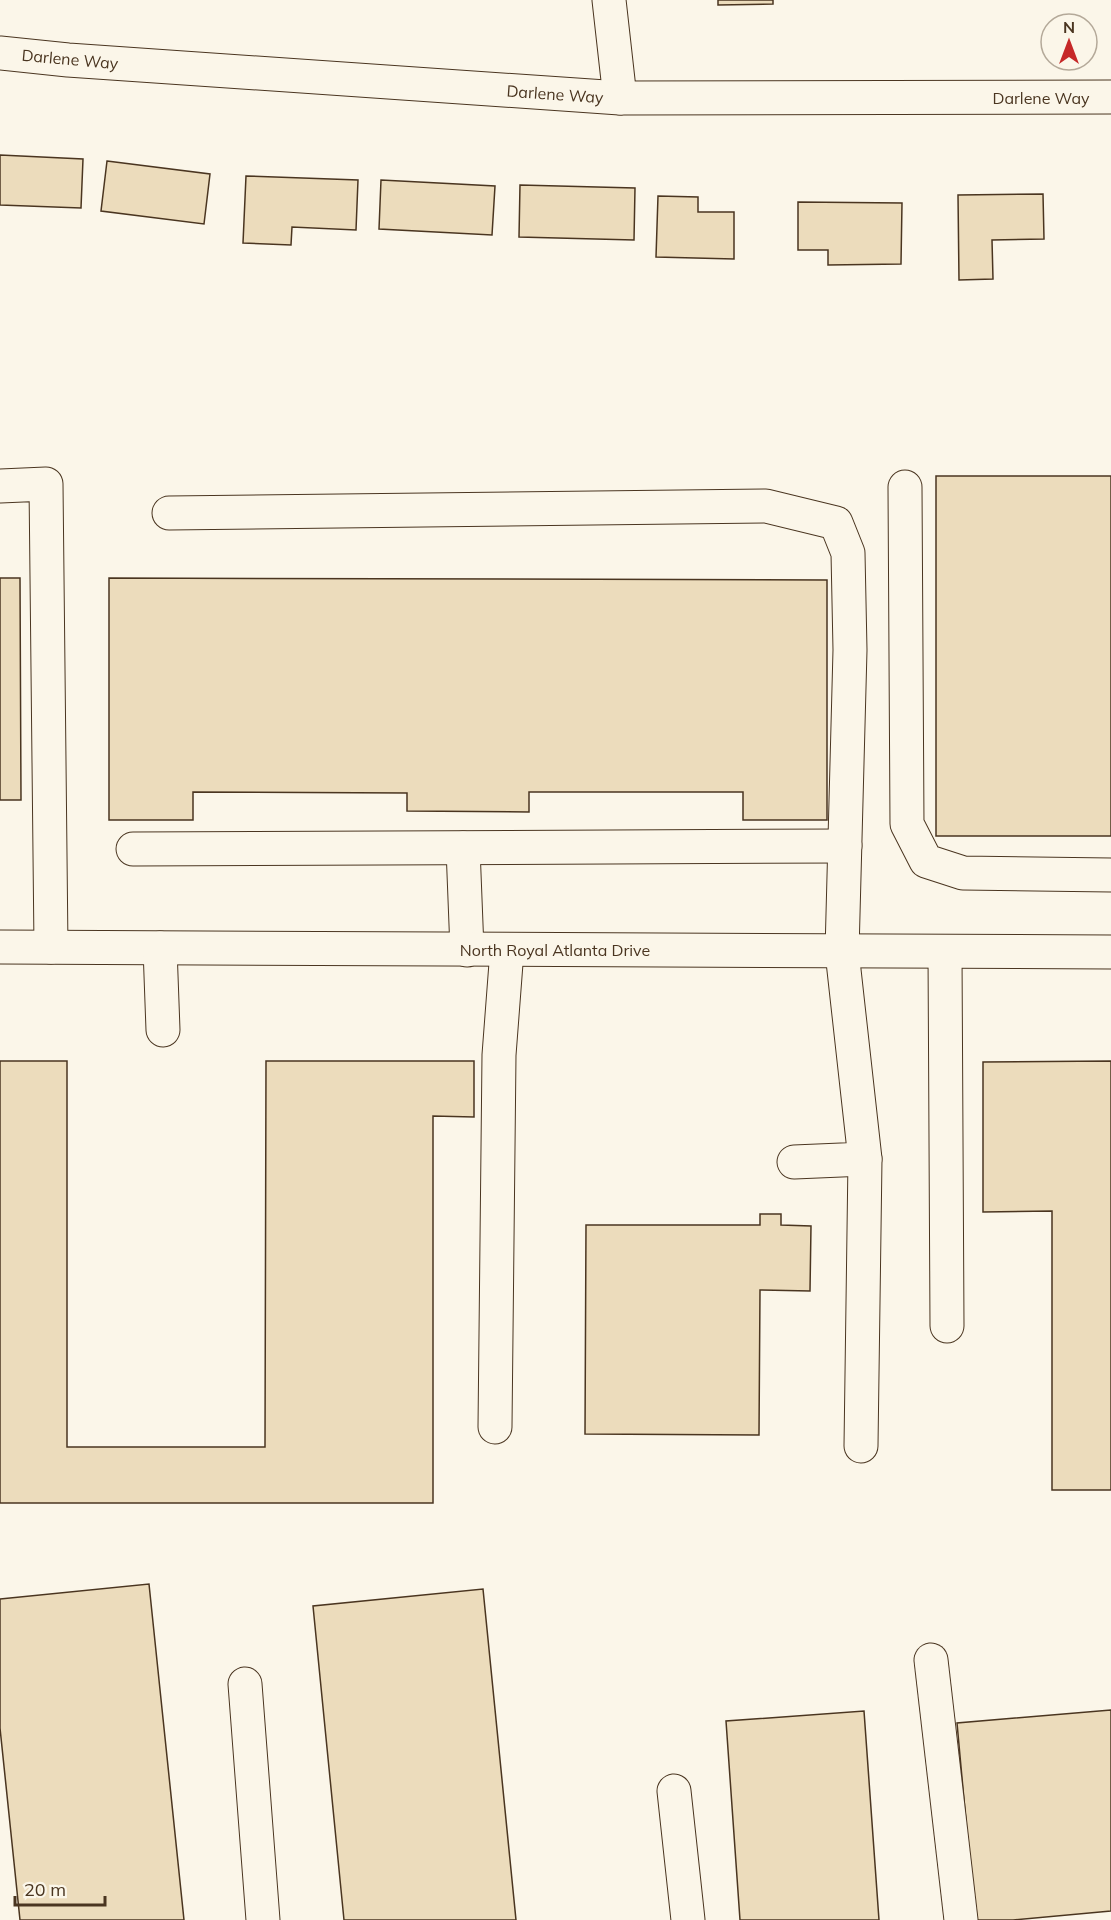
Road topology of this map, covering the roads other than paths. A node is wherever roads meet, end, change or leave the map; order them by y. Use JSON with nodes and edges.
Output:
{"nodes":[{"id":1,"x":609,"y":0,"type":"edge"},
{"id":2,"x":0,"y":53,"type":"edge"},
{"id":3,"x":620,"y":98,"type":"junction"},
{"id":4,"x":1111,"y":98,"type":"edge"},
{"id":5,"x":0,"y":486,"type":"edge"},
{"id":6,"x":905,"y":487,"type":"dead end"},
{"id":7,"x":169,"y":513,"type":"dead end"},
{"id":8,"x":845,"y":846,"type":"junction"},
{"id":9,"x":463,"y":848,"type":"junction"},
{"id":10,"x":133,"y":849,"type":"dead end"},
{"id":11,"x":1111,"y":875,"type":"edge"},
{"id":12,"x":0,"y":946,"type":"edge"},
{"id":13,"x":51,"y":946,"type":"junction"},
{"id":14,"x":160,"y":948,"type":"junction"},
{"id":15,"x":467,"y":950,"type":"junction"},
{"id":16,"x":507,"y":950,"type":"junction"},
{"id":17,"x":842,"y":952,"type":"junction"},
{"id":18,"x":945,"y":952,"type":"junction"},
{"id":19,"x":1111,"y":952,"type":"edge"},
{"id":20,"x":163,"y":1030,"type":"dead end"},
{"id":21,"x":865,"y":1159,"type":"junction"},
{"id":22,"x":794,"y":1162,"type":"dead end"},
{"id":23,"x":947,"y":1326,"type":"dead end"},
{"id":24,"x":495,"y":1427,"type":"dead end"},
{"id":25,"x":861,"y":1446,"type":"dead end"},
{"id":26,"x":931,"y":1660,"type":"dead end"},
{"id":27,"x":245,"y":1684,"type":"dead end"},
{"id":28,"x":674,"y":1791,"type":"dead end"},
{"id":29,"x":262,"y":1920,"type":"edge"},
{"id":30,"x":688,"y":1920,"type":"edge"},
{"id":31,"x":961,"y":1920,"type":"edge"}],
"edges":[{"from":1,"to":3,"type":"street"},
{"from":2,"to":3,"type":"street","name":"Darlene Way"},
{"from":3,"to":4,"type":"street","name":"Darlene Way"},
{"from":5,"to":13,"type":"street"},
{"from":6,"to":11,"type":"street"},
{"from":7,"to":8,"type":"street"},
{"from":8,"to":9,"type":"street"},
{"from":8,"to":17,"type":"street"},
{"from":9,"to":10,"type":"street"},
{"from":9,"to":15,"type":"street"},
{"from":12,"to":13,"type":"street","name":"North Royal Atlanta Drive"},
{"from":13,"to":14,"type":"street","name":"North Royal Atlanta Drive"},
{"from":14,"to":15,"type":"street","name":"North Royal Atlanta Drive"},
{"from":14,"to":20,"type":"street"},
{"from":15,"to":16,"type":"street","name":"North Royal Atlanta Drive"},
{"from":16,"to":17,"type":"street","name":"North Royal Atlanta Drive"},
{"from":16,"to":24,"type":"street"},
{"from":17,"to":18,"type":"street","name":"North Royal Atlanta Drive"},
{"from":17,"to":21,"type":"street"},
{"from":18,"to":19,"type":"street","name":"North Royal Atlanta Drive"},
{"from":18,"to":23,"type":"street"},
{"from":21,"to":22,"type":"street"},
{"from":21,"to":25,"type":"street"},
{"from":26,"to":31,"type":"street"},
{"from":27,"to":29,"type":"street"},
{"from":28,"to":30,"type":"street"}]}
